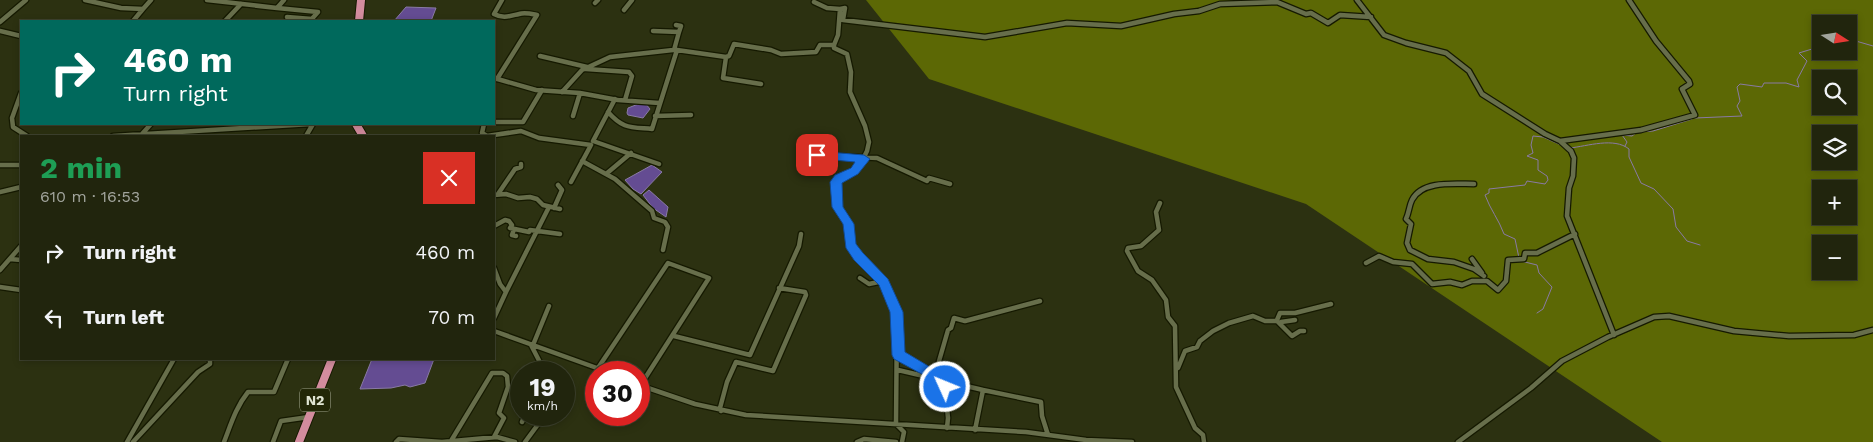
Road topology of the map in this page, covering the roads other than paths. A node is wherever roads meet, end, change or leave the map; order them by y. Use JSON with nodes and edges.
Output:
{"nodes":[{"id":1,"x":26,"y":0,"type":"edge"},
{"id":2,"x":85,"y":0,"type":"edge"},
{"id":3,"x":151,"y":0,"type":"edge"},
{"id":4,"x":207,"y":0,"type":"edge"},
{"id":5,"x":284,"y":0,"type":"edge"},
{"id":6,"x":361,"y":0,"type":"edge"},
{"id":7,"x":502,"y":0,"type":"edge"},
{"id":8,"x":632,"y":0,"type":"edge"},
{"id":9,"x":1357,"y":0,"type":"edge"},
{"id":10,"x":1629,"y":0,"type":"edge"},
{"id":11,"x":814,"y":2,"type":"dead end"},
{"id":12,"x":241,"y":4,"type":"junction"},
{"id":13,"x":277,"y":8,"type":"junction"},
{"id":14,"x":840,"y":8,"type":"junction"},
{"id":15,"x":144,"y":9,"type":"junction"},
{"id":16,"x":624,"y":10,"type":"dead end"},
{"id":17,"x":287,"y":17,"type":"dead end"},
{"id":18,"x":1371,"y":17,"type":"junction"},
{"id":19,"x":134,"y":20,"type":"edge"},
{"id":20,"x":226,"y":20,"type":"edge"},
{"id":21,"x":311,"y":20,"type":"edge"},
{"id":22,"x":359,"y":20,"type":"edge"},
{"id":23,"x":0,"y":22,"type":"edge"},
{"id":24,"x":676,"y":25,"type":"dead end"},
{"id":25,"x":0,"y":31,"type":"edge"},
{"id":26,"x":652,"y":31,"type":"dead end"},
{"id":27,"x":679,"y":32,"type":"junction"},
{"id":28,"x":20,"y":36,"type":"edge"},
{"id":29,"x":834,"y":45,"type":"junction"},
{"id":30,"x":675,"y":50,"type":"junction"},
{"id":31,"x":540,"y":56,"type":"dead end"},
{"id":32,"x":726,"y":57,"type":"junction"},
{"id":33,"x":587,"y":68,"type":"junction"},
{"id":34,"x":495,"y":79,"type":"edge"},
{"id":35,"x":761,"y":84,"type":"dead end"},
{"id":36,"x":542,"y":90,"type":"junction"},
{"id":37,"x":562,"y":92,"type":"junction"},
{"id":38,"x":580,"y":92,"type":"junction"},
{"id":39,"x":20,"y":96,"type":"edge"},
{"id":40,"x":615,"y":99,"type":"junction"},
{"id":41,"x":625,"y":100,"type":"junction"},
{"id":42,"x":659,"y":103,"type":"junction"},
{"id":43,"x":608,"y":112,"type":"junction"},
{"id":44,"x":691,"y":115,"type":"dead end"},
{"id":45,"x":573,"y":116,"type":"dead end"},
{"id":46,"x":655,"y":116,"type":"junction"},
{"id":47,"x":495,"y":122,"type":"edge"},
{"id":48,"x":151,"y":125,"type":"edge"},
{"id":49,"x":295,"y":125,"type":"edge"},
{"id":50,"x":484,"y":125,"type":"edge"},
{"id":51,"x":142,"y":134,"type":"junction"},
{"id":52,"x":25,"y":135,"type":"edge"},
{"id":53,"x":128,"y":135,"type":"edge"},
{"id":54,"x":486,"y":135,"type":"edge"},
{"id":55,"x":495,"y":135,"type":"edge"},
{"id":56,"x":1560,"y":141,"type":"junction"},
{"id":57,"x":592,"y":143,"type":"junction"},
{"id":58,"x":631,"y":153,"type":"junction"},
{"id":59,"x":817,"y":155,"type":"dead end"},
{"id":60,"x":864,"y":159,"type":"junction"},
{"id":61,"x":582,"y":162,"type":"junction"},
{"id":62,"x":521,"y":164,"type":"dead end"},
{"id":63,"x":659,"y":164,"type":"dead end"},
{"id":64,"x":0,"y":165,"type":"edge"},
{"id":65,"x":20,"y":165,"type":"edge"},
{"id":66,"x":606,"y":174,"type":"junction"},
{"id":67,"x":571,"y":182,"type":"dead end"},
{"id":68,"x":950,"y":184,"type":"dead end"},
{"id":69,"x":1474,"y":184,"type":"dead end"},
{"id":70,"x":558,"y":185,"type":"dead end"},
{"id":71,"x":20,"y":187,"type":"edge"},
{"id":72,"x":0,"y":192,"type":"edge"},
{"id":73,"x":496,"y":195,"type":"edge"},
{"id":74,"x":1160,"y":203,"type":"dead end"},
{"id":75,"x":552,"y":208,"type":"junction"},
{"id":76,"x":560,"y":209,"type":"dead end"},
{"id":77,"x":495,"y":225,"type":"edge"},
{"id":78,"x":514,"y":229,"type":"junction"},
{"id":79,"x":536,"y":231,"type":"junction"},
{"id":80,"x":560,"y":234,"type":"dead end"},
{"id":81,"x":801,"y":234,"type":"dead end"},
{"id":82,"x":1575,"y":234,"type":"junction"},
{"id":83,"x":516,"y":236,"type":"dead end"},
{"id":84,"x":20,"y":247,"type":"edge"},
{"id":85,"x":663,"y":250,"type":"dead end"},
{"id":86,"x":10,"y":259,"type":"junction"},
{"id":87,"x":1472,"y":259,"type":"dead end"},
{"id":88,"x":20,"y":260,"type":"edge"},
{"id":89,"x":1366,"y":263,"type":"dead end"},
{"id":90,"x":0,"y":270,"type":"edge"},
{"id":91,"x":495,"y":271,"type":"edge"},
{"id":92,"x":860,"y":278,"type":"dead end"},
{"id":93,"x":1486,"y":278,"type":"junction"},
{"id":94,"x":883,"y":281,"type":"junction"},
{"id":95,"x":0,"y":287,"type":"edge"},
{"id":96,"x":779,"y":288,"type":"junction"},
{"id":97,"x":20,"y":290,"type":"edge"},
{"id":98,"x":506,"y":292,"type":"junction"},
{"id":99,"x":1040,"y":301,"type":"dead end"},
{"id":100,"x":1331,"y":304,"type":"dead end"},
{"id":101,"x":549,"y":306,"type":"dead end"},
{"id":102,"x":495,"y":316,"type":"edge"},
{"id":103,"x":1295,"y":320,"type":"dead end"},
{"id":104,"x":1279,"y":321,"type":"junction"},
{"id":105,"x":495,"y":330,"type":"edge"},
{"id":106,"x":1873,"y":330,"type":"edge"},
{"id":107,"x":1304,"y":331,"type":"dead end"},
{"id":108,"x":1614,"y":335,"type":"junction"},
{"id":109,"x":674,"y":336,"type":"junction"},
{"id":110,"x":532,"y":345,"type":"junction"},
{"id":111,"x":1176,"y":347,"type":"junction"},
{"id":112,"x":1184,"y":351,"type":"junction"},
{"id":113,"x":898,"y":355,"type":"junction"},
{"id":114,"x":173,"y":360,"type":"edge"},
{"id":115,"x":210,"y":360,"type":"edge"},
{"id":116,"x":288,"y":360,"type":"edge"},
{"id":117,"x":332,"y":360,"type":"edge"},
{"id":118,"x":538,"y":361,"type":"edge"},
{"id":119,"x":603,"y":361,"type":"edge"},
{"id":120,"x":585,"y":363,"type":"edge"},
{"id":121,"x":898,"y":370,"type":"junction"},
{"id":122,"x":650,"y":371,"type":"edge"},
{"id":123,"x":1177,"y":372,"type":"junction"},
{"id":124,"x":935,"y":376,"type":"junction"},
{"id":125,"x":944,"y":379,"type":"junction"},
{"id":126,"x":650,"y":389,"type":"edge"},
{"id":127,"x":983,"y":390,"type":"junction"},
{"id":128,"x":721,"y":410,"type":"junction"},
{"id":129,"x":309,"y":417,"type":"junction"},
{"id":130,"x":896,"y":424,"type":"junction"},
{"id":131,"x":537,"y":426,"type":"edge"},
{"id":132,"x":947,"y":428,"type":"junction"},
{"id":133,"x":976,"y":430,"type":"junction"},
{"id":134,"x":1048,"y":435,"type":"junction"},
{"id":135,"x":494,"y":437,"type":"junction"},
{"id":136,"x":451,"y":441,"type":"edge"},
{"id":137,"x":126,"y":442,"type":"edge"},
{"id":138,"x":133,"y":442,"type":"edge"},
{"id":139,"x":224,"y":442,"type":"edge"},
{"id":140,"x":273,"y":442,"type":"edge"},
{"id":141,"x":299,"y":442,"type":"edge"},
{"id":142,"x":396,"y":442,"type":"edge"},
{"id":143,"x":515,"y":442,"type":"edge"},
{"id":144,"x":525,"y":442,"type":"edge"},
{"id":145,"x":857,"y":442,"type":"edge"},
{"id":146,"x":896,"y":442,"type":"edge"},
{"id":147,"x":902,"y":442,"type":"edge"},
{"id":148,"x":1132,"y":442,"type":"edge"},
{"id":149,"x":1204,"y":442,"type":"edge"},
{"id":150,"x":1458,"y":442,"type":"edge"}],
"edges":[{"from":1,"to":23,"type":"street"},
{"from":2,"to":15,"type":"street"},
{"from":3,"to":15,"type":"street"},
{"from":4,"to":12,"type":"street"},
{"from":5,"to":13,"type":"street"},
{"from":6,"to":22,"type":"highway"},
{"from":7,"to":34,"type":"street"},
{"from":8,"to":16,"type":"street"},
{"from":9,"to":18,"type":"street"},
{"from":10,"to":56,"type":"street"},
{"from":11,"to":14,"type":"street"},
{"from":12,"to":13,"type":"street"},
{"from":12,"to":20,"type":"street"},
{"from":13,"to":21,"type":"street"},
{"from":14,"to":18,"type":"street"},
{"from":14,"to":29,"type":"street"},
{"from":15,"to":19,"type":"street"},
{"from":17,"to":21,"type":"street"},
{"from":18,"to":56,"type":"street"},
{"from":24,"to":27,"type":"street"},
{"from":25,"to":28,"type":"street"},
{"from":26,"to":27,"type":"street"},
{"from":27,"to":30,"type":"street"},
{"from":29,"to":32,"type":"street"},
{"from":29,"to":60,"type":"street"},
{"from":30,"to":32,"type":"street"},
{"from":30,"to":33,"type":"street"},
{"from":30,"to":42,"type":"street"},
{"from":31,"to":33,"type":"street"},
{"from":32,"to":35,"type":"street"},
{"from":33,"to":37,"type":"street"},
{"from":33,"to":41,"type":"street"},
{"from":34,"to":36,"type":"street"},
{"from":36,"to":37,"type":"street"},
{"from":36,"to":47,"type":"street"},
{"from":37,"to":38,"type":"street"},
{"from":38,"to":40,"type":"street"},
{"from":38,"to":45,"type":"street"},
{"from":39,"to":52,"type":"street"},
{"from":40,"to":41,"type":"street"},
{"from":40,"to":43,"type":"street"},
{"from":41,"to":42,"type":"street"},
{"from":42,"to":46,"type":"street"},
{"from":43,"to":46,"type":"street"},
{"from":43,"to":57,"type":"street"},
{"from":44,"to":46,"type":"street"},
{"from":48,"to":51,"type":"street"},
{"from":49,"to":51,"type":"street"},
{"from":50,"to":54,"type":"street"},
{"from":51,"to":53,"type":"street"},
{"from":55,"to":57,"type":"street"},
{"from":56,"to":82,"type":"street"},
{"from":57,"to":58,"type":"street"},
{"from":57,"to":61,"type":"street"},
{"from":58,"to":63,"type":"street"},
{"from":58,"to":66,"type":"street"},
{"from":59,"to":60,"type":"street"},
{"from":60,"to":68,"type":"street"},
{"from":60,"to":94,"type":"street"},
{"from":61,"to":66,"type":"street"},
{"from":61,"to":67,"type":"street"},
{"from":62,"to":73,"type":"street"},
{"from":64,"to":65,"type":"street"},
{"from":66,"to":85,"type":"street"},
{"from":69,"to":93,"type":"street"},
{"from":70,"to":75,"type":"street"},
{"from":71,"to":72,"type":"street"},
{"from":73,"to":75,"type":"street"},
{"from":74,"to":111,"type":"street"},
{"from":75,"to":76,"type":"street"},
{"from":75,"to":79,"type":"street"},
{"from":77,"to":78,"type":"street"},
{"from":78,"to":79,"type":"street"},
{"from":78,"to":83,"type":"street"},
{"from":79,"to":80,"type":"street"},
{"from":79,"to":98,"type":"street"},
{"from":81,"to":96,"type":"street"},
{"from":82,"to":93,"type":"street"},
{"from":82,"to":108,"type":"street"},
{"from":84,"to":86,"type":"street"},
{"from":86,"to":88,"type":"street"},
{"from":86,"to":90,"type":"street"},
{"from":87,"to":93,"type":"street"},
{"from":89,"to":93,"type":"street"},
{"from":91,"to":98,"type":"street"},
{"from":92,"to":94,"type":"street"},
{"from":94,"to":113,"type":"street"},
{"from":95,"to":97,"type":"street"},
{"from":96,"to":109,"type":"street"},
{"from":96,"to":128,"type":"street"},
{"from":98,"to":102,"type":"street"},
{"from":99,"to":124,"type":"street"},
{"from":100,"to":104,"type":"street"},
{"from":101,"to":110,"type":"street"},
{"from":103,"to":104,"type":"street"},
{"from":104,"to":107,"type":"street"},
{"from":104,"to":112,"type":"street"},
{"from":105,"to":110,"type":"street"},
{"from":106,"to":108,"type":"street"},
{"from":108,"to":150,"type":"street"},
{"from":109,"to":119,"type":"street"},
{"from":109,"to":122,"type":"street"},
{"from":110,"to":118,"type":"street"},
{"from":110,"to":120,"type":"street"},
{"from":111,"to":112,"type":"street"},
{"from":111,"to":123,"type":"street"},
{"from":112,"to":123,"type":"street"},
{"from":113,"to":121,"type":"street"},
{"from":113,"to":124,"type":"street"},
{"from":114,"to":137,"type":"street"},
{"from":115,"to":138,"type":"street"},
{"from":116,"to":139,"type":"street"},
{"from":117,"to":129,"type":"highway","number":"N2"},
{"from":121,"to":124,"type":"street"},
{"from":121,"to":130,"type":"street"},
{"from":123,"to":149,"type":"street"},
{"from":124,"to":125,"type":"street"},
{"from":125,"to":127,"type":"street"},
{"from":125,"to":132,"type":"street"},
{"from":126,"to":128,"type":"street"},
{"from":127,"to":133,"type":"street"},
{"from":127,"to":134,"type":"street"},
{"from":128,"to":130,"type":"street"},
{"from":129,"to":140,"type":"street"},
{"from":129,"to":141,"type":"highway","number":"N2"},
{"from":130,"to":132,"type":"street"},
{"from":130,"to":147,"type":"street"},
{"from":131,"to":144,"type":"street"},
{"from":132,"to":133,"type":"street"},
{"from":133,"to":134,"type":"street"},
{"from":134,"to":148,"type":"street"},
{"from":135,"to":136,"type":"street"},
{"from":135,"to":136,"type":"street"},
{"from":135,"to":143,"type":"street"},
{"from":136,"to":142,"type":"street"},
{"from":145,"to":146,"type":"street"}]}
